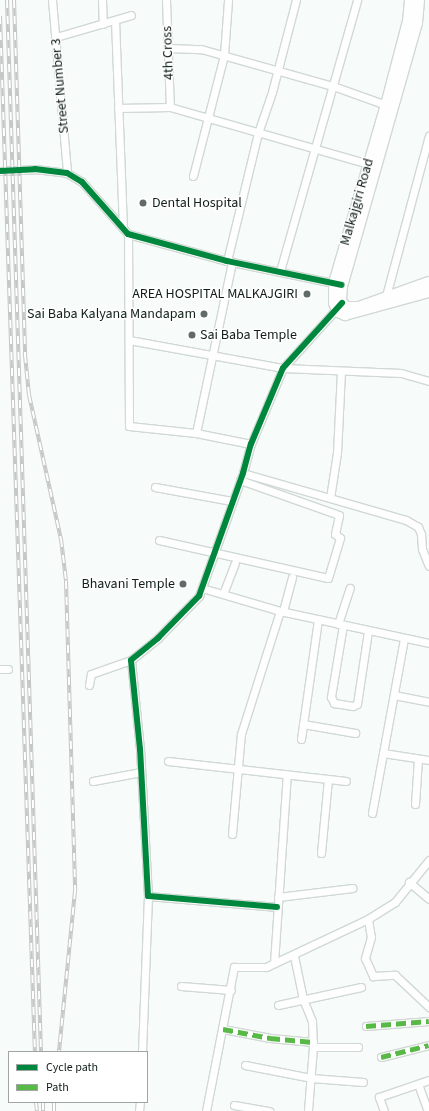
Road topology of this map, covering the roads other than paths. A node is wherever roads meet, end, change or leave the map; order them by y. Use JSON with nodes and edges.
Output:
{"nodes":[{"id":1,"x":52,"y":0,"type":"edge"},
{"id":2,"x":102,"y":0,"type":"edge"},
{"id":3,"x":166,"y":0,"type":"edge"},
{"id":4,"x":228,"y":0,"type":"edge"},
{"id":5,"x":296,"y":0,"type":"edge"},
{"id":6,"x":357,"y":0,"type":"edge"},
{"id":7,"x":410,"y":0,"type":"edge"},
{"id":8,"x":419,"y":0,"type":"edge"},
{"id":9,"x":131,"y":15,"type":"dead end"},
{"id":10,"x":115,"y":20,"type":"junction"},
{"id":11,"x":103,"y":24,"type":"junction"},
{"id":12,"x":56,"y":37,"type":"junction"},
{"id":13,"x":168,"y":48,"type":"junction"},
{"id":14,"x":224,"y":55,"type":"junction"},
{"id":15,"x":276,"y":72,"type":"junction"},
{"id":16,"x":333,"y":86,"type":"junction"},
{"id":17,"x":386,"y":105,"type":"junction"},
{"id":18,"x":170,"y":107,"type":"junction"},
{"id":19,"x":118,"y":108,"type":"junction"},
{"id":20,"x":208,"y":116,"type":"junction"},
{"id":21,"x":382,"y":132,"type":"junction"},
{"id":22,"x":258,"y":133,"type":"junction"},
{"id":23,"x":429,"y":136,"type":"edge"},
{"id":24,"x":313,"y":149,"type":"junction"},
{"id":25,"x":369,"y":164,"type":"junction"},
{"id":26,"x":0,"y":171,"type":"edge"},
{"id":27,"x":67,"y":173,"type":"junction"},
{"id":28,"x":193,"y":176,"type":"dead end"},
{"id":29,"x":123,"y":226,"type":"junction"},
{"id":30,"x":128,"y":234,"type":"junction"},
{"id":31,"x":230,"y":261,"type":"junction"},
{"id":32,"x":280,"y":271,"type":"junction"},
{"id":33,"x":429,"y":282,"type":"edge"},
{"id":34,"x":338,"y":284,"type":"junction"},
{"id":35,"x":429,"y":292,"type":"edge"},
{"id":36,"x":386,"y":296,"type":"junction"},
{"id":37,"x":339,"y":306,"type":"junction"},
{"id":38,"x":129,"y":340,"type":"junction"},
{"id":39,"x":211,"y":357,"type":"junction"},
{"id":40,"x":283,"y":368,"type":"junction"},
{"id":41,"x":340,"y":371,"type":"junction"},
{"id":42,"x":429,"y":381,"type":"edge"},
{"id":43,"x":196,"y":433,"type":"junction"},
{"id":44,"x":250,"y":444,"type":"junction"},
{"id":45,"x":242,"y":477,"type":"junction"},
{"id":46,"x":154,"y":487,"type":"dead end"},
{"id":47,"x":330,"y":498,"type":"junction"},
{"id":48,"x":232,"y":501,"type":"junction"},
{"id":49,"x":159,"y":540,"type":"dead end"},
{"id":50,"x":215,"y":551,"type":"junction"},
{"id":51,"x":235,"y":563,"type":"dead end"},
{"id":52,"x":429,"y":566,"type":"edge"},
{"id":53,"x":292,"y":577,"type":"dead end"},
{"id":54,"x":202,"y":588,"type":"junction"},
{"id":55,"x":350,"y":588,"type":"dead end"},
{"id":56,"x":223,"y":594,"type":"junction"},
{"id":57,"x":282,"y":611,"type":"junction"},
{"id":58,"x":318,"y":619,"type":"junction"},
{"id":59,"x":341,"y":624,"type":"junction"},
{"id":60,"x":368,"y":631,"type":"junction"},
{"id":61,"x":404,"y":639,"type":"junction"},
{"id":62,"x":429,"y":643,"type":"edge"},
{"id":63,"x":130,"y":660,"type":"junction"},
{"id":64,"x":0,"y":669,"type":"edge"},
{"id":65,"x":8,"y":669,"type":"dead end"},
{"id":66,"x":90,"y":685,"type":"dead end"},
{"id":67,"x":394,"y":696,"type":"junction"},
{"id":68,"x":429,"y":702,"type":"edge"},
{"id":69,"x":303,"y":724,"type":"junction"},
{"id":70,"x":355,"y":733,"type":"dead end"},
{"id":71,"x":301,"y":739,"type":"dead end"},
{"id":72,"x":383,"y":753,"type":"junction"},
{"id":73,"x":418,"y":759,"type":"junction"},
{"id":74,"x":429,"y":760,"type":"edge"},
{"id":75,"x":168,"y":761,"type":"dead end"},
{"id":76,"x":237,"y":769,"type":"junction"},
{"id":77,"x":141,"y":772,"type":"junction"},
{"id":78,"x":287,"y":774,"type":"junction"},
{"id":79,"x":328,"y":779,"type":"junction"},
{"id":80,"x":93,"y":781,"type":"dead end"},
{"id":81,"x":346,"y":781,"type":"dead end"},
{"id":82,"x":415,"y":804,"type":"dead end"},
{"id":83,"x":372,"y":813,"type":"dead end"},
{"id":84,"x":232,"y":834,"type":"dead end"},
{"id":85,"x":321,"y":853,"type":"dead end"},
{"id":86,"x":429,"y":860,"type":"edge"},
{"id":87,"x":410,"y":882,"type":"junction"},
{"id":88,"x":352,"y":888,"type":"dead end"},
{"id":89,"x":148,"y":896,"type":"junction"},
{"id":90,"x":278,"y":897,"type":"junction"},
{"id":91,"x":429,"y":899,"type":"edge"},
{"id":92,"x":277,"y":907,"type":"junction"},
{"id":93,"x":368,"y":919,"type":"junction"},
{"id":94,"x":294,"y":956,"type":"junction"},
{"id":95,"x":274,"y":963,"type":"junction"},
{"id":96,"x":181,"y":986,"type":"dead end"},
{"id":97,"x":361,"y":987,"type":"dead end"},
{"id":98,"x":230,"y":990,"type":"junction"},
{"id":99,"x":303,"y":999,"type":"junction"},
{"id":100,"x":428,"y":1004,"type":"edge"},
{"id":101,"x":278,"y":1005,"type":"dead end"},
{"id":102,"x":429,"y":1021,"type":"edge"},
{"id":103,"x":366,"y":1026,"type":"dead end"},
{"id":104,"x":223,"y":1029,"type":"junction"},
{"id":105,"x":313,"y":1045,"type":"junction"},
{"id":106,"x":429,"y":1045,"type":"edge"},
{"id":107,"x":358,"y":1047,"type":"dead end"},
{"id":108,"x":142,"y":1051,"type":"edge"},
{"id":109,"x":381,"y":1057,"type":"dead end"},
{"id":110,"x":245,"y":1065,"type":"dead end"},
{"id":111,"x":311,"y":1078,"type":"junction"},
{"id":112,"x":429,"y":1080,"type":"edge"},
{"id":113,"x":363,"y":1082,"type":"dead end"},
{"id":114,"x":418,"y":1084,"type":"junction"},
{"id":115,"x":234,"y":1105,"type":"dead end"},
{"id":116,"x":206,"y":1111,"type":"edge"},
{"id":117,"x":269,"y":1111,"type":"edge"},
{"id":118,"x":308,"y":1111,"type":"edge"},
{"id":119,"x":384,"y":1111,"type":"edge"},
{"id":120,"x":428,"y":1111,"type":"edge"}],
"edges":[{"from":1,"to":12,"type":"street","name":"Street Number 3"},
{"from":2,"to":11,"type":"street"},
{"from":3,"to":13,"type":"street","name":"4th Cross"},
{"from":4,"to":14,"type":"street"},
{"from":5,"to":15,"type":"street"},
{"from":6,"to":16,"type":"street"},
{"from":7,"to":17,"type":"main road","name":"Malkajgiri Road"},
{"from":8,"to":21,"type":"main road","name":"Malkajgiri Road"},
{"from":9,"to":10,"type":"street"},
{"from":10,"to":11,"type":"street"},
{"from":10,"to":19,"type":"street"},
{"from":11,"to":12,"type":"street"},
{"from":12,"to":27,"type":"street","name":"Street Number 3"},
{"from":13,"to":14,"type":"street"},
{"from":13,"to":18,"type":"street","name":"4th Cross"},
{"from":14,"to":15,"type":"street"},
{"from":14,"to":20,"type":"street"},
{"from":15,"to":16,"type":"street"},
{"from":15,"to":22,"type":"street"},
{"from":16,"to":17,"type":"street"},
{"from":16,"to":24,"type":"street"},
{"from":17,"to":21,"type":"main road","name":"Malkajgiri Road"},
{"from":18,"to":19,"type":"street"},
{"from":18,"to":20,"type":"street"},
{"from":19,"to":29,"type":"street"},
{"from":20,"to":22,"type":"street"},
{"from":20,"to":28,"type":"street"},
{"from":21,"to":25,"type":"main road","name":"Malkajgiri Road"},
{"from":21,"to":34,"type":"main road","name":"Malkajgiri Road"},
{"from":22,"to":24,"type":"street"},
{"from":22,"to":31,"type":"street"},
{"from":23,"to":36,"type":"street"},
{"from":24,"to":25,"type":"street"},
{"from":24,"to":32,"type":"street"},
{"from":25,"to":34,"type":"main road","name":"Malkajgiri Road"},
{"from":26,"to":27,"type":"street"},
{"from":27,"to":29,"type":"street"},
{"from":29,"to":30,"type":"street"},
{"from":30,"to":31,"type":"street"},
{"from":30,"to":38,"type":"street"},
{"from":31,"to":32,"type":"street"},
{"from":31,"to":39,"type":"street"},
{"from":32,"to":34,"type":"street"},
{"from":33,"to":36,"type":"main road"},
{"from":34,"to":37,"type":"main road","name":"Malkajgiri Road"},
{"from":35,"to":37,"type":"main road"},
{"from":36,"to":37,"type":"main road"},
{"from":37,"to":40,"type":"street"},
{"from":38,"to":39,"type":"street"},
{"from":38,"to":43,"type":"street"},
{"from":39,"to":40,"type":"street"},
{"from":39,"to":43,"type":"street"},
{"from":40,"to":41,"type":"street"},
{"from":40,"to":44,"type":"street"},
{"from":41,"to":42,"type":"street"},
{"from":41,"to":47,"type":"street"},
{"from":43,"to":44,"type":"street"},
{"from":44,"to":45,"type":"street"},
{"from":45,"to":47,"type":"street"},
{"from":45,"to":48,"type":"street"},
{"from":45,"to":50,"type":"street"},
{"from":46,"to":48,"type":"street"},
{"from":47,"to":52,"type":"street"},
{"from":48,"to":50,"type":"street"},
{"from":49,"to":50,"type":"street"},
{"from":50,"to":54,"type":"street"},
{"from":51,"to":56,"type":"street"},
{"from":53,"to":57,"type":"street"},
{"from":54,"to":56,"type":"street"},
{"from":54,"to":63,"type":"street"},
{"from":55,"to":59,"type":"street"},
{"from":56,"to":57,"type":"street"},
{"from":57,"to":58,"type":"street"},
{"from":57,"to":76,"type":"street"},
{"from":58,"to":59,"type":"street"},
{"from":58,"to":69,"type":"street"},
{"from":59,"to":60,"type":"street"},
{"from":59,"to":60,"type":"street"},
{"from":60,"to":61,"type":"street"},
{"from":61,"to":62,"type":"street"},
{"from":61,"to":67,"type":"street"},
{"from":63,"to":66,"type":"street"},
{"from":63,"to":77,"type":"street"},
{"from":64,"to":65,"type":"street"},
{"from":67,"to":68,"type":"street"},
{"from":67,"to":72,"type":"street"},
{"from":69,"to":70,"type":"street"},
{"from":69,"to":71,"type":"street"},
{"from":72,"to":73,"type":"street"},
{"from":72,"to":83,"type":"street"},
{"from":73,"to":74,"type":"street"},
{"from":73,"to":82,"type":"street"},
{"from":75,"to":76,"type":"street"},
{"from":76,"to":78,"type":"street"},
{"from":76,"to":84,"type":"street"},
{"from":77,"to":80,"type":"street"},
{"from":77,"to":89,"type":"street"},
{"from":78,"to":79,"type":"street"},
{"from":78,"to":90,"type":"street"},
{"from":79,"to":81,"type":"street"},
{"from":79,"to":85,"type":"street"},
{"from":86,"to":87,"type":"street"},
{"from":87,"to":91,"type":"street"},
{"from":87,"to":93,"type":"street"},
{"from":88,"to":90,"type":"street"},
{"from":89,"to":92,"type":"street"},
{"from":89,"to":108,"type":"street"},
{"from":90,"to":92,"type":"street"},
{"from":92,"to":95,"type":"street"},
{"from":93,"to":94,"type":"street"},
{"from":93,"to":100,"type":"street"},
{"from":94,"to":95,"type":"street"},
{"from":94,"to":99,"type":"street"},
{"from":95,"to":98,"type":"street"},
{"from":96,"to":98,"type":"street"},
{"from":97,"to":99,"type":"street"},
{"from":98,"to":104,"type":"street"},
{"from":99,"to":101,"type":"street"},
{"from":99,"to":105,"type":"street"},
{"from":102,"to":103,"type":"street"},
{"from":104,"to":105,"type":"street"},
{"from":104,"to":116,"type":"street"},
{"from":105,"to":107,"type":"street"},
{"from":105,"to":111,"type":"street"},
{"from":106,"to":109,"type":"street"},
{"from":110,"to":111,"type":"street"},
{"from":111,"to":113,"type":"street"},
{"from":111,"to":118,"type":"street"},
{"from":112,"to":114,"type":"street"},
{"from":114,"to":119,"type":"street"},
{"from":114,"to":120,"type":"street"},
{"from":115,"to":117,"type":"street"}]}
